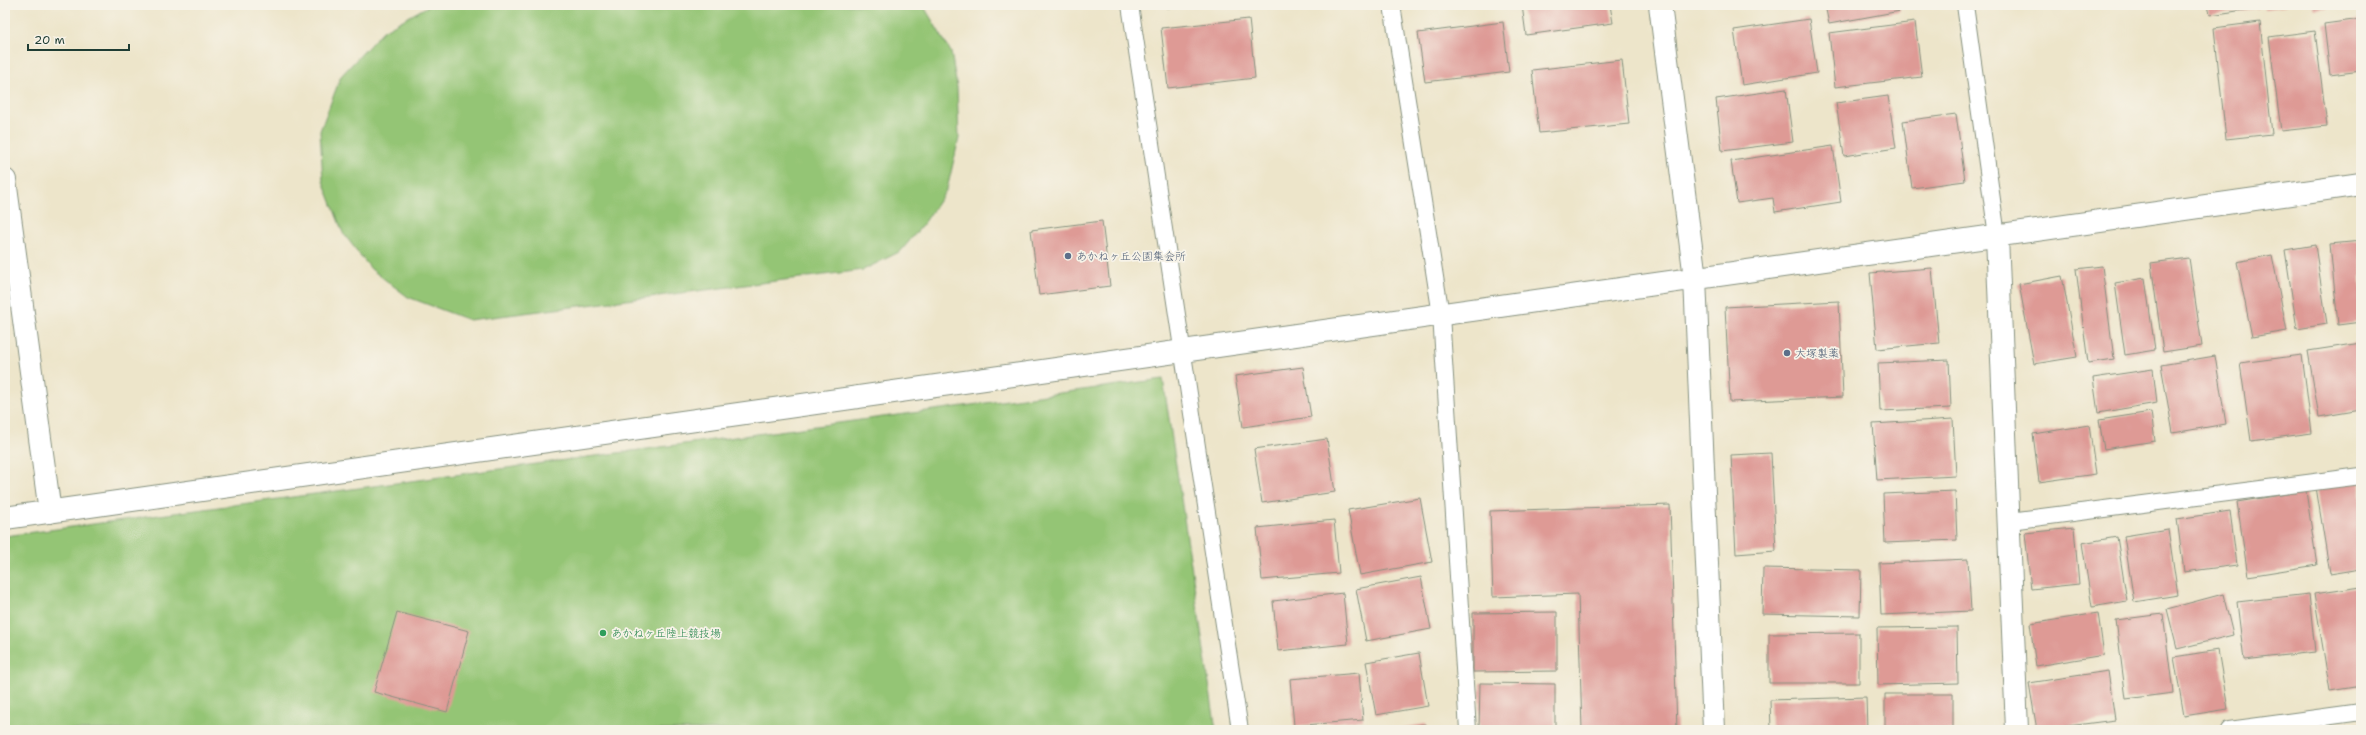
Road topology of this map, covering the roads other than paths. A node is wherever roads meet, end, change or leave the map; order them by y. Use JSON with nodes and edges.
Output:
{"nodes":[{"id":1,"x":1130,"y":5,"type":"edge"},
{"id":2,"x":1392,"y":5,"type":"edge"},
{"id":3,"x":1660,"y":5,"type":"edge"},
{"id":4,"x":1966,"y":5,"type":"edge"},
{"id":5,"x":5,"y":180,"type":"edge"},
{"id":6,"x":2361,"y":184,"type":"edge"},
{"id":7,"x":1997,"y":236,"type":"junction"},
{"id":8,"x":1696,"y":278,"type":"junction"},
{"id":9,"x":1441,"y":315,"type":"junction"},
{"id":10,"x":1182,"y":350,"type":"junction"},
{"id":11,"x":2361,"y":476,"type":"edge"},
{"id":12,"x":50,"y":512,"type":"junction"},
{"id":13,"x":5,"y":518,"type":"edge"},
{"id":14,"x":2010,"y":521,"type":"junction"},
{"id":15,"x":2361,"y":712,"type":"edge"},
{"id":16,"x":1240,"y":730,"type":"edge"},
{"id":17,"x":1468,"y":730,"type":"edge"},
{"id":18,"x":1714,"y":730,"type":"edge"},
{"id":19,"x":2017,"y":730,"type":"edge"},
{"id":20,"x":2229,"y":730,"type":"edge"}],
"edges":[{"from":1,"to":10,"type":"lane"},
{"from":2,"to":9,"type":"lane"},
{"from":3,"to":8,"type":"street"},
{"from":4,"to":7,"type":"lane"},
{"from":5,"to":12,"type":"street"},
{"from":6,"to":7,"type":"street"},
{"from":7,"to":8,"type":"street"},
{"from":7,"to":14,"type":"street"},
{"from":8,"to":9,"type":"street"},
{"from":8,"to":18,"type":"street"},
{"from":9,"to":10,"type":"street"},
{"from":9,"to":17,"type":"lane"},
{"from":10,"to":12,"type":"street"},
{"from":10,"to":16,"type":"lane"},
{"from":11,"to":14,"type":"lane"},
{"from":12,"to":13,"type":"street"},
{"from":14,"to":19,"type":"street"},
{"from":15,"to":20,"type":"lane"}]}
